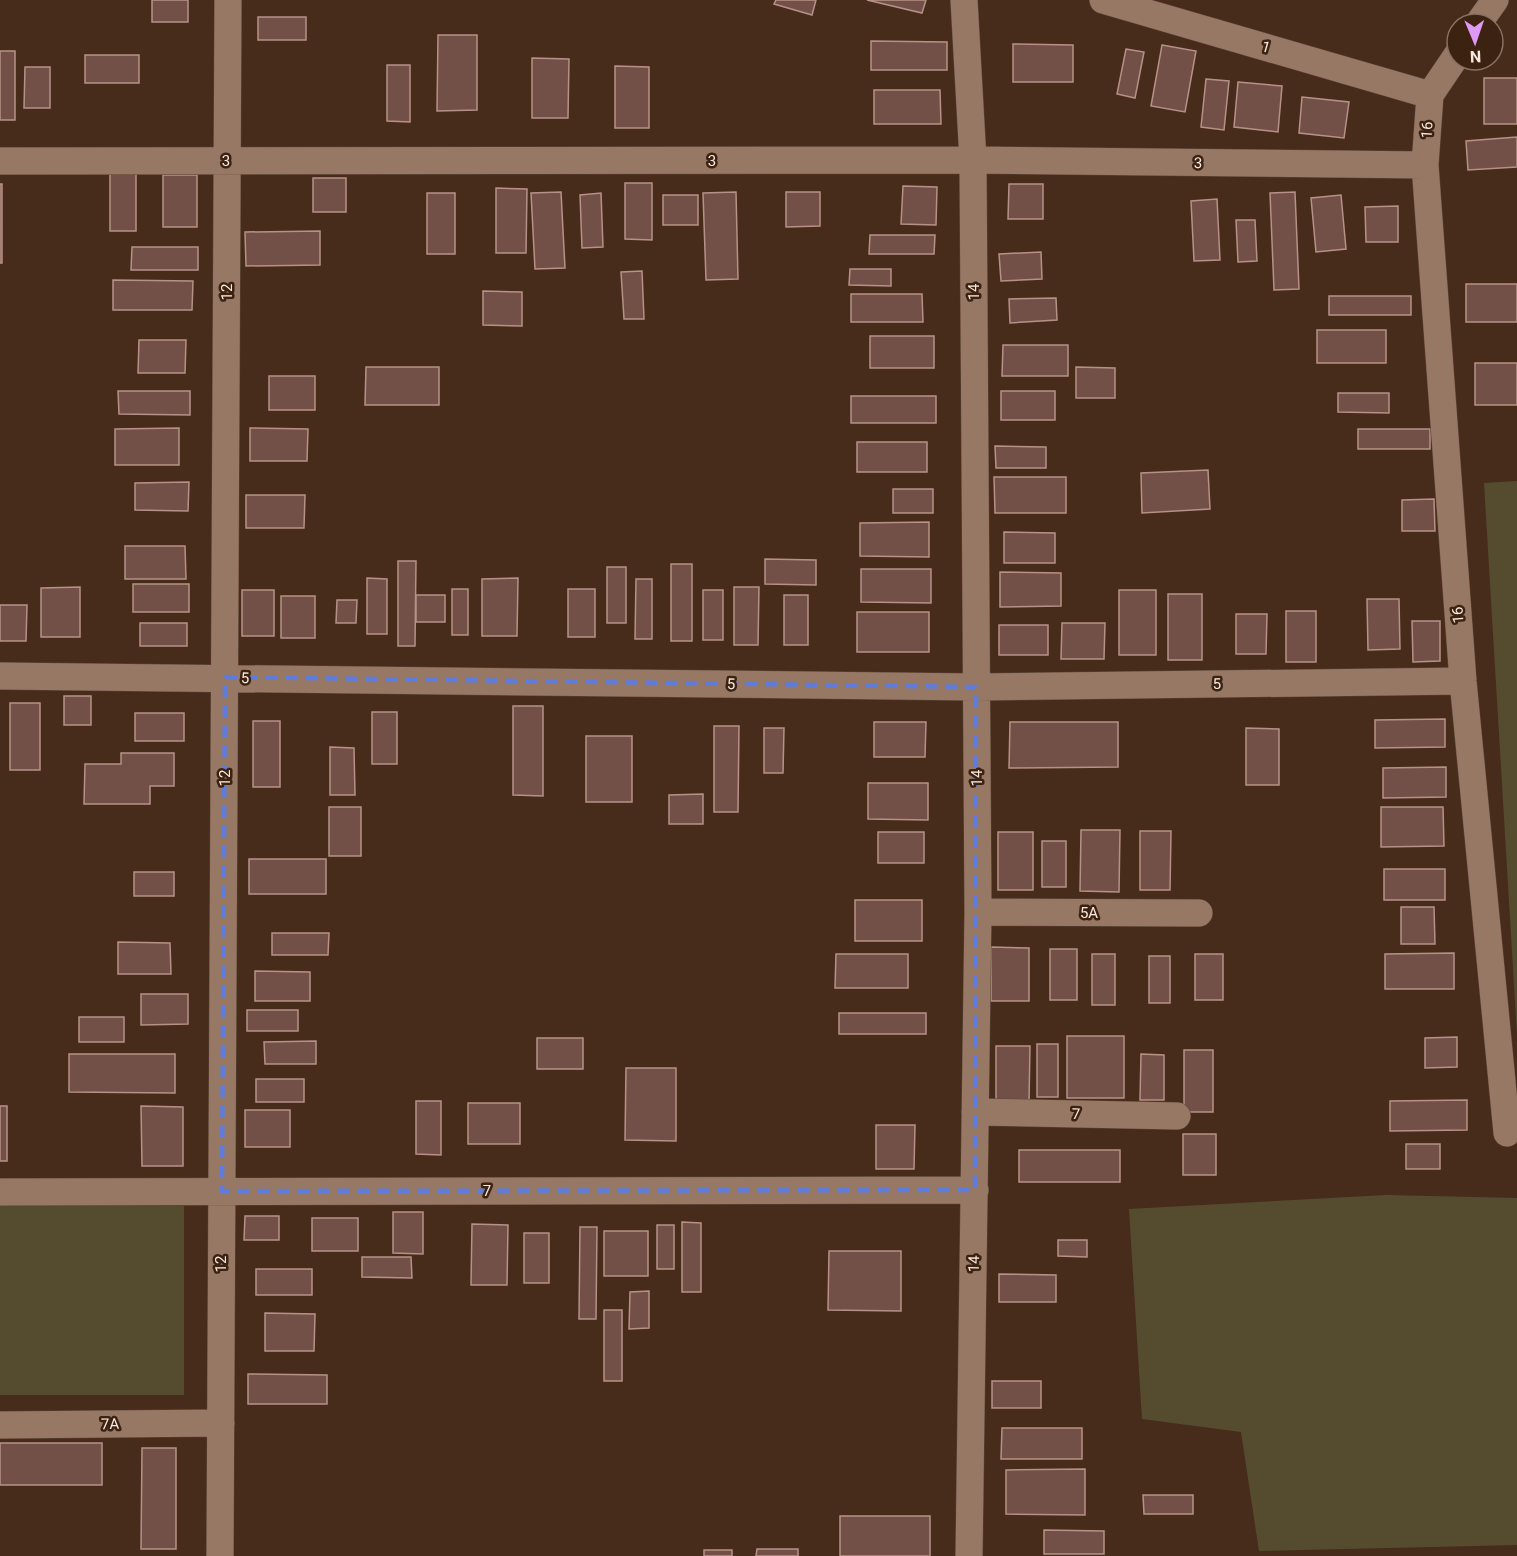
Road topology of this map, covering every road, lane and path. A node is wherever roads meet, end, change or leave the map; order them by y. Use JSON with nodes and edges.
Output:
{"nodes":[{"id":1,"x":228,"y":0,"type":"edge"},
{"id":2,"x":964,"y":0,"type":"edge"},
{"id":3,"x":1103,"y":0,"type":"edge"},
{"id":4,"x":1446,"y":72,"type":"edge"},
{"id":5,"x":1430,"y":95,"type":"junction"},
{"id":6,"x":973,"y":160,"type":"junction"},
{"id":7,"x":0,"y":161,"type":"edge"},
{"id":8,"x":227,"y":161,"type":"junction"},
{"id":9,"x":1425,"y":165,"type":"junction"},
{"id":10,"x":0,"y":676,"type":"edge"},
{"id":11,"x":225,"y":677,"type":"junction"},
{"id":12,"x":1463,"y":681,"type":"junction"},
{"id":13,"x":976,"y":687,"type":"junction"},
{"id":14,"x":978,"y":912,"type":"junction"},
{"id":15,"x":1199,"y":913,"type":"dead end"},
{"id":16,"x":975,"y":1112,"type":"junction"},
{"id":17,"x":1177,"y":1116,"type":"dead end"},
{"id":18,"x":1507,"y":1134,"type":"dead end"},
{"id":19,"x":975,"y":1190,"type":"junction"},
{"id":20,"x":222,"y":1191,"type":"junction"},
{"id":21,"x":0,"y":1192,"type":"edge"},
{"id":22,"x":220,"y":1423,"type":"junction"},
{"id":23,"x":0,"y":1425,"type":"edge"},
{"id":24,"x":220,"y":1556,"type":"edge"},
{"id":25,"x":969,"y":1556,"type":"edge"}],
"edges":[{"from":1,"to":8,"type":"street","name":"12"},
{"from":2,"to":6,"type":"street","name":"14"},
{"from":3,"to":5,"type":"street","name":"1"},
{"from":4,"to":5,"type":"street"},
{"from":5,"to":9,"type":"street","name":"16"},
{"from":6,"to":8,"type":"street","name":"3"},
{"from":6,"to":9,"type":"street","name":"3"},
{"from":6,"to":13,"type":"street","name":"14"},
{"from":7,"to":8,"type":"street","name":"3"},
{"from":8,"to":11,"type":"street","name":"12"},
{"from":9,"to":12,"type":"street","name":"16"},
{"from":10,"to":11,"type":"street","name":"5"},
{"from":11,"to":13,"type":"street","name":"5"},
{"from":11,"to":20,"type":"street","name":"12"},
{"from":12,"to":13,"type":"street","name":"5"},
{"from":12,"to":18,"type":"street","name":"16"},
{"from":13,"to":14,"type":"street","name":"14"},
{"from":14,"to":15,"type":"street","name":"5A"},
{"from":14,"to":16,"type":"street","name":"14"},
{"from":16,"to":17,"type":"street","name":"7"},
{"from":16,"to":19,"type":"street","name":"14"},
{"from":19,"to":20,"type":"street","name":"7"},
{"from":19,"to":25,"type":"street","name":"14"},
{"from":20,"to":21,"type":"street","name":"7"},
{"from":20,"to":22,"type":"street","name":"12"},
{"from":22,"to":23,"type":"street","name":"7A"},
{"from":22,"to":24,"type":"street","name":"12"}]}
